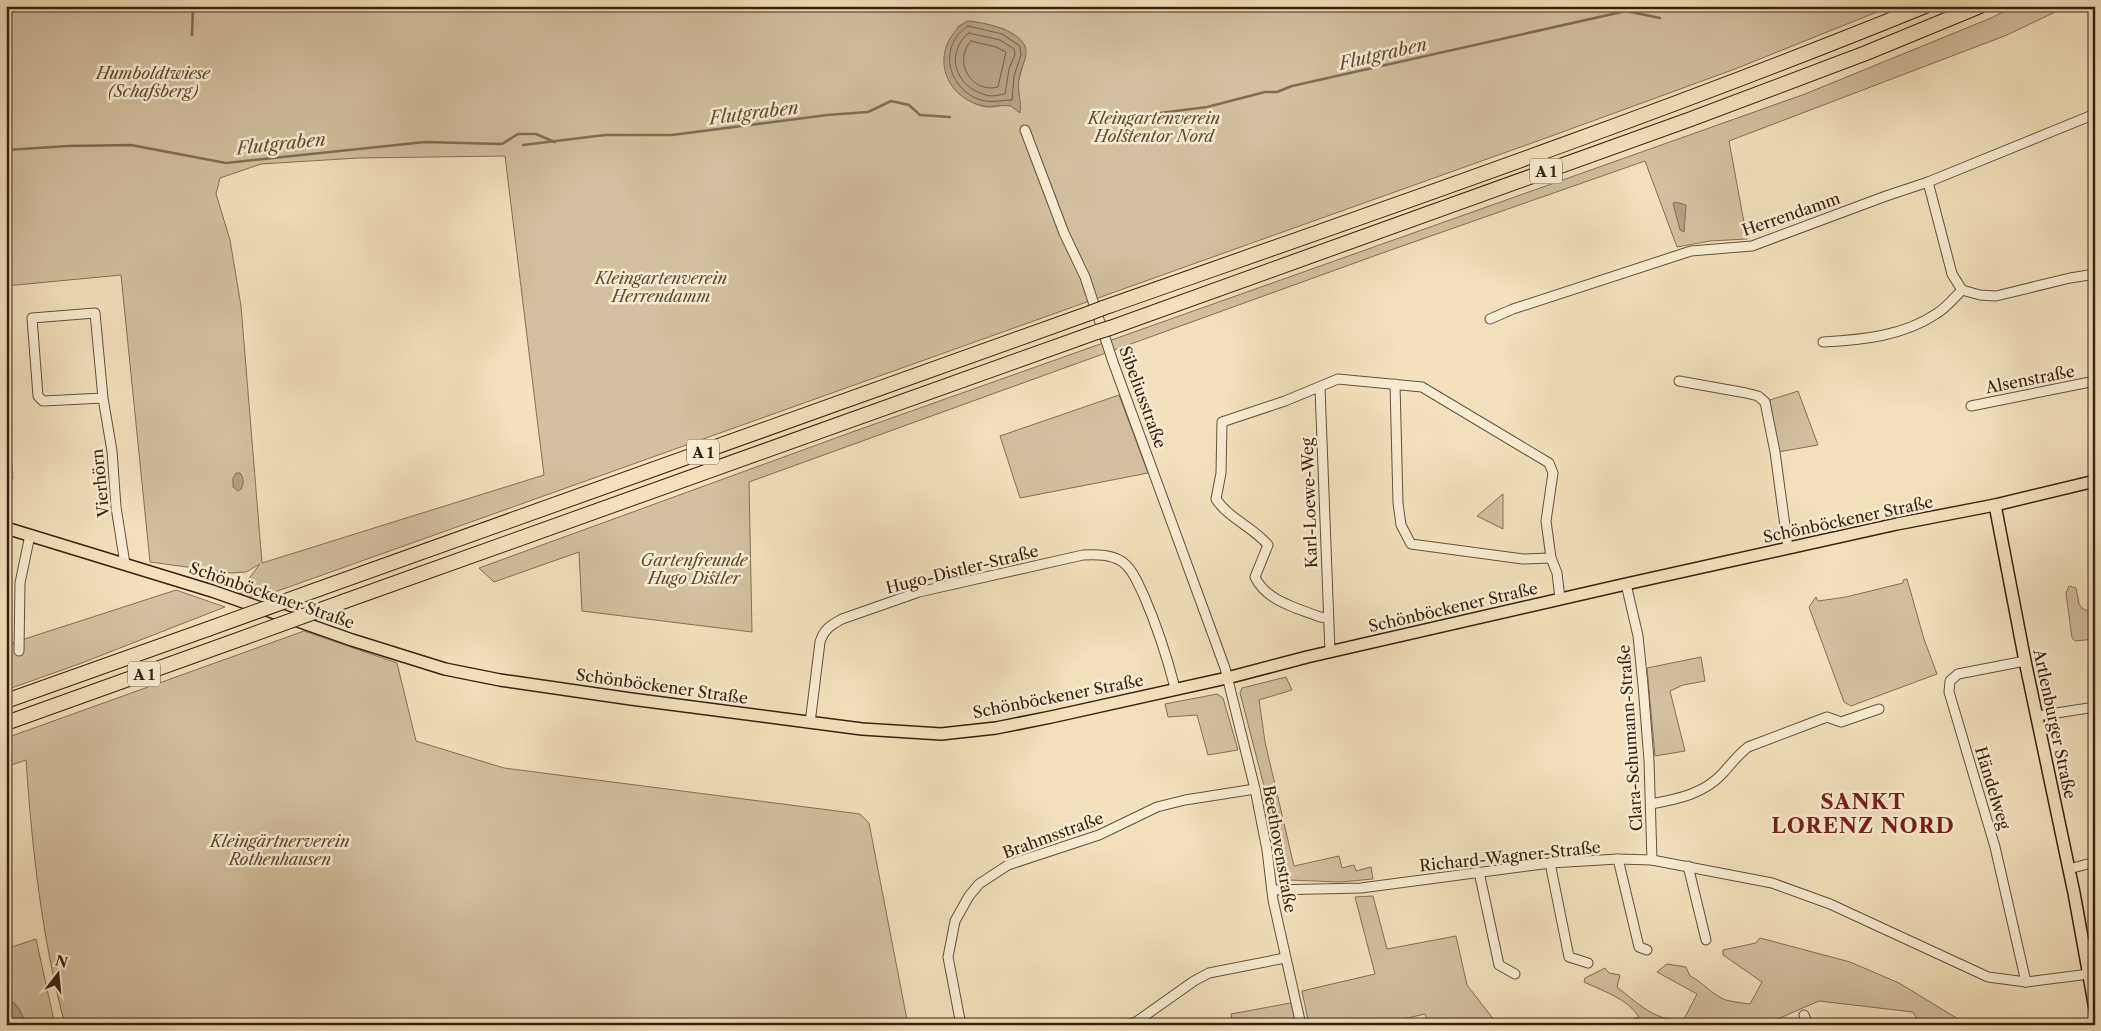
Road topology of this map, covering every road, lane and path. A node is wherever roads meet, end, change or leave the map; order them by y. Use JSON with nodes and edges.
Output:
{"nodes":[{"id":1,"x":1925,"y":6,"type":"edge"},
{"id":2,"x":1980,"y":6,"type":"edge"},
{"id":3,"x":2095,"y":114,"type":"edge"},
{"id":4,"x":1025,"y":130,"type":"dead end"},
{"id":5,"x":1928,"y":182,"type":"junction"},
{"id":6,"x":2095,"y":274,"type":"edge"},
{"id":7,"x":1962,"y":290,"type":"junction"},
{"id":8,"x":1490,"y":319,"type":"dead end"},
{"id":9,"x":1823,"y":342,"type":"dead end"},
{"id":10,"x":1679,"y":381,"type":"dead end"},
{"id":11,"x":2095,"y":382,"type":"edge"},
{"id":12,"x":1394,"y":384,"type":"junction"},
{"id":13,"x":1320,"y":388,"type":"junction"},
{"id":14,"x":103,"y":398,"type":"junction"},
{"id":15,"x":1971,"y":406,"type":"dead end"},
{"id":16,"x":2095,"y":481,"type":"edge"},
{"id":17,"x":1995,"y":505,"type":"junction"},
{"id":18,"x":6,"y":528,"type":"edge"},
{"id":19,"x":30,"y":535,"type":"junction"},
{"id":20,"x":1788,"y":548,"type":"junction"},
{"id":21,"x":1551,"y":558,"type":"junction"},
{"id":22,"x":125,"y":564,"type":"junction"},
{"id":23,"x":1626,"y":584,"type":"junction"},
{"id":24,"x":1560,"y":599,"type":"junction"},
{"id":25,"x":1328,"y":618,"type":"junction"},
{"id":26,"x":19,"y":651,"type":"dead end"},
{"id":27,"x":1330,"y":652,"type":"junction"},
{"id":28,"x":2025,"y":661,"type":"junction"},
{"id":29,"x":1227,"y":678,"type":"junction"},
{"id":30,"x":1175,"y":688,"type":"junction"},
{"id":31,"x":6,"y":701,"type":"edge"},
{"id":32,"x":2095,"y":707,"type":"edge"},
{"id":33,"x":1879,"y":709,"type":"dead end"},
{"id":34,"x":2037,"y":716,"type":"junction"},
{"id":35,"x":810,"y":722,"type":"junction"},
{"id":36,"x":6,"y":723,"type":"edge"},
{"id":37,"x":1255,"y":789,"type":"junction"},
{"id":38,"x":1651,"y":804,"type":"junction"},
{"id":39,"x":1618,"y":859,"type":"junction"},
{"id":40,"x":1652,"y":860,"type":"junction"},
{"id":41,"x":2095,"y":862,"type":"edge"},
{"id":42,"x":1550,"y":863,"type":"junction"},
{"id":43,"x":1688,"y":866,"type":"junction"},
{"id":44,"x":2069,"y":869,"type":"junction"},
{"id":45,"x":1478,"y":872,"type":"junction"},
{"id":46,"x":1272,"y":890,"type":"junction"},
{"id":47,"x":1706,"y":940,"type":"dead end"},
{"id":48,"x":1647,"y":950,"type":"dead end"},
{"id":49,"x":1285,"y":958,"type":"junction"},
{"id":50,"x":1588,"y":963,"type":"dead end"},
{"id":51,"x":1515,"y":974,"type":"dead end"},
{"id":52,"x":2089,"y":974,"type":"junction"},
{"id":53,"x":2026,"y":982,"type":"junction"},
{"id":54,"x":2095,"y":1009,"type":"edge"},
{"id":55,"x":1804,"y":1015,"type":"dead end"},
{"id":56,"x":961,"y":1025,"type":"edge"},
{"id":57,"x":1127,"y":1025,"type":"edge"},
{"id":58,"x":1301,"y":1025,"type":"edge"},
{"id":59,"x":1808,"y":1025,"type":"edge"}],
"edges":[{"from":1,"to":31,"type":"highway","number":"A 1","bridge":true},
{"from":2,"to":36,"type":"highway","number":"A 1","bridge":true},
{"from":3,"to":5,"type":"street","name":"Herrendamm"},
{"from":4,"to":29,"type":"street","name":"Sibeliusstraße"},
{"from":5,"to":7,"type":"street"},
{"from":5,"to":8,"type":"street","name":"Herrendamm"},
{"from":6,"to":7,"type":"street"},
{"from":7,"to":9,"type":"street"},
{"from":10,"to":20,"type":"street"},
{"from":11,"to":15,"type":"street","name":"Alsenstraße"},
{"from":12,"to":13,"type":"street"},
{"from":12,"to":21,"type":"street"},
{"from":12,"to":21,"type":"street"},
{"from":13,"to":25,"type":"street","name":"Karl-Loewe-Weg"},
{"from":13,"to":25,"type":"street"},
{"from":14,"to":14,"type":"street","name":"Vierhörn"},
{"from":14,"to":22,"type":"street","name":"Vierhörn"},
{"from":16,"to":17,"type":"main road","name":"Schönböckener Straße"},
{"from":17,"to":20,"type":"main road","name":"Schönböckener Straße"},
{"from":17,"to":28,"type":"main road","name":"Artlenburger Straße"},
{"from":18,"to":19,"type":"main road","name":"Schönböckener Straße"},
{"from":19,"to":22,"type":"main road","name":"Schönböckener Straße"},
{"from":19,"to":26,"type":"street"},
{"from":20,"to":23,"type":"main road","name":"Schönböckener Straße"},
{"from":21,"to":24,"type":"street"},
{"from":22,"to":35,"type":"main road","name":"Schönböckener Straße"},
{"from":23,"to":24,"type":"main road","name":"Schönböckener Straße"},
{"from":23,"to":38,"type":"street","name":"Clara-Schumann-Straße"},
{"from":24,"to":27,"type":"main road","name":"Schönböckener Straße"},
{"from":25,"to":27,"type":"street","name":"Karl-Loewe-Weg"},
{"from":27,"to":29,"type":"main road","name":"Schönböckener Straße"},
{"from":28,"to":34,"type":"main road","name":"Artlenburger Straße"},
{"from":28,"to":53,"type":"street","name":"Händelweg"},
{"from":29,"to":30,"type":"main road","name":"Schönböckener Straße"},
{"from":29,"to":37,"type":"street","name":"Beethovenstraße"},
{"from":30,"to":35,"type":"main road","name":"Schönböckener Straße"},
{"from":30,"to":35,"type":"street","name":"Hugo-Distler-Straße"},
{"from":32,"to":34,"type":"street"},
{"from":33,"to":38,"type":"street"},
{"from":34,"to":44,"type":"main road","name":"Artlenburger Straße"},
{"from":37,"to":46,"type":"street","name":"Beethovenstraße"},
{"from":37,"to":56,"type":"street","name":"Brahmsstraße"},
{"from":38,"to":40,"type":"street","name":"Clara-Schumann-Straße"},
{"from":39,"to":40,"type":"street","name":"Richard-Wagner-Straße"},
{"from":39,"to":42,"type":"street","name":"Richard-Wagner-Straße"},
{"from":39,"to":48,"type":"street"},
{"from":40,"to":43,"type":"street","name":"Richard-Wagner-Straße"},
{"from":41,"to":44,"type":"street"},
{"from":42,"to":45,"type":"street","name":"Richard-Wagner-Straße"},
{"from":42,"to":50,"type":"street"},
{"from":43,"to":47,"type":"street"},
{"from":43,"to":53,"type":"street","name":"Richard-Wagner-Straße"},
{"from":44,"to":52,"type":"main road","name":"Artlenburger Straße"},
{"from":45,"to":46,"type":"street","name":"Richard-Wagner-Straße"},
{"from":45,"to":51,"type":"street"},
{"from":46,"to":49,"type":"street","name":"Beethovenstraße"},
{"from":49,"to":57,"type":"street"},
{"from":49,"to":58,"type":"street","name":"Beethovenstraße"},
{"from":52,"to":53,"type":"street","name":"Richard-Wagner-Straße"},
{"from":52,"to":54,"type":"main road","name":"Artlenburger Straße"},
{"from":55,"to":59,"type":"street"}]}
